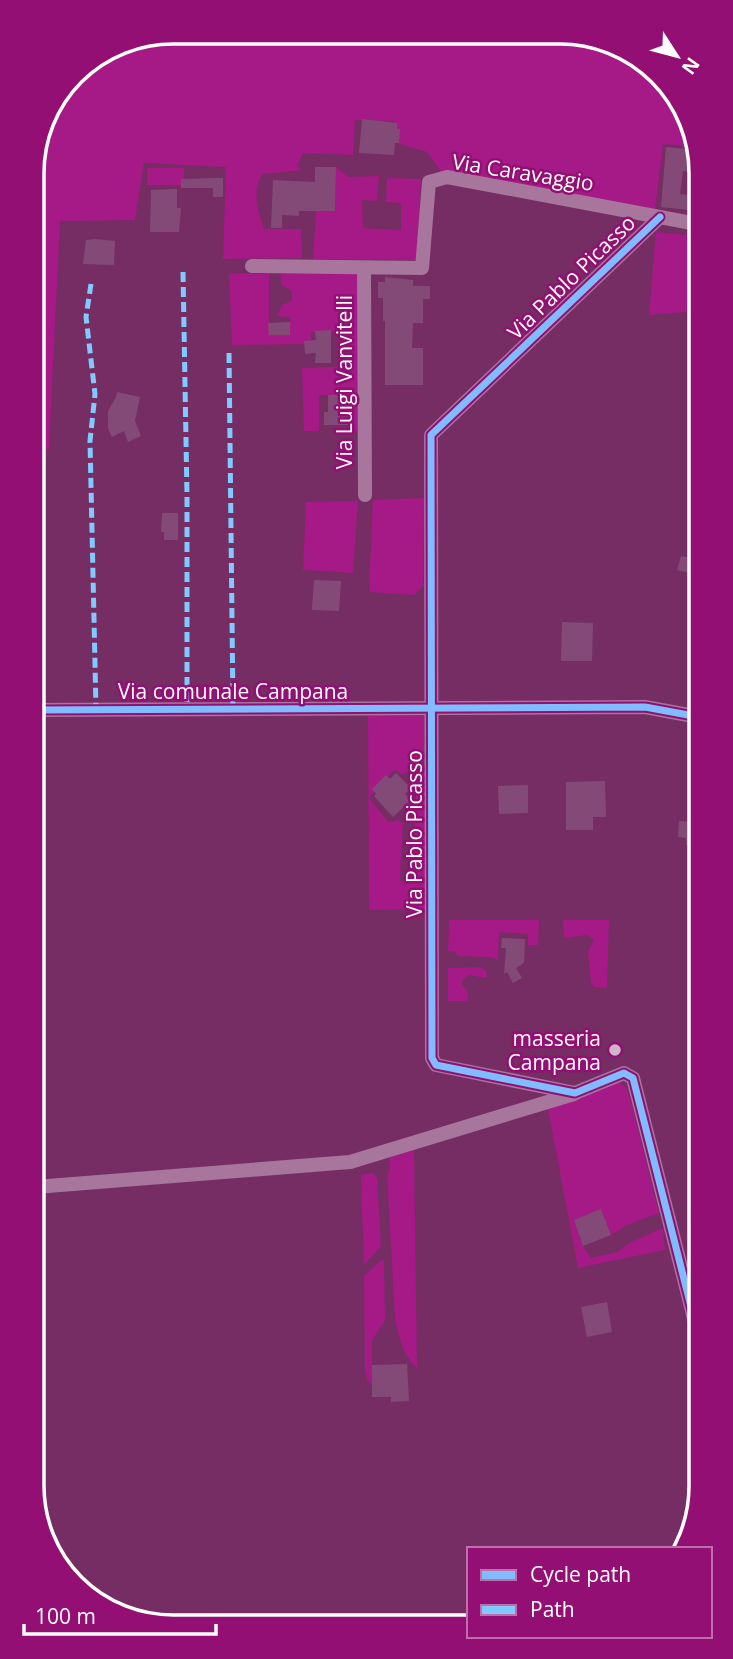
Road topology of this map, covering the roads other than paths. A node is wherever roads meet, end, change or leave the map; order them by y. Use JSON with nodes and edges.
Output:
{"nodes":[{"id":1,"x":660,"y":217,"type":"junction"},
{"id":2,"x":689,"y":222,"type":"edge"},
{"id":3,"x":252,"y":267,"type":"dead end"},
{"id":4,"x":364,"y":268,"type":"junction"},
{"id":5,"x":365,"y":495,"type":"dead end"},
{"id":6,"x":432,"y":707,"type":"junction"},
{"id":7,"x":44,"y":710,"type":"edge"},
{"id":8,"x":689,"y":715,"type":"edge"},
{"id":9,"x":575,"y":1093,"type":"junction"},
{"id":10,"x":44,"y":1186,"type":"edge"},
{"id":11,"x":689,"y":1298,"type":"edge"}],
"edges":[{"from":1,"to":2,"type":"street","name":"Via Caravaggio"},
{"from":1,"to":4,"type":"street","name":"Via Caravaggio"},
{"from":1,"to":6,"type":"street","name":"Via Pablo Picasso"},
{"from":3,"to":4,"type":"street","name":"Via Caravaggio"},
{"from":4,"to":5,"type":"street","name":"Via Luigi Vanvitelli"},
{"from":6,"to":7,"type":"street","name":"Via comunale Campana"},
{"from":6,"to":8,"type":"street","name":"Via comunale Campana"},
{"from":6,"to":9,"type":"street","name":"Via Pablo Picasso"},
{"from":9,"to":10,"type":"street"},
{"from":9,"to":11,"type":"street"}]}
